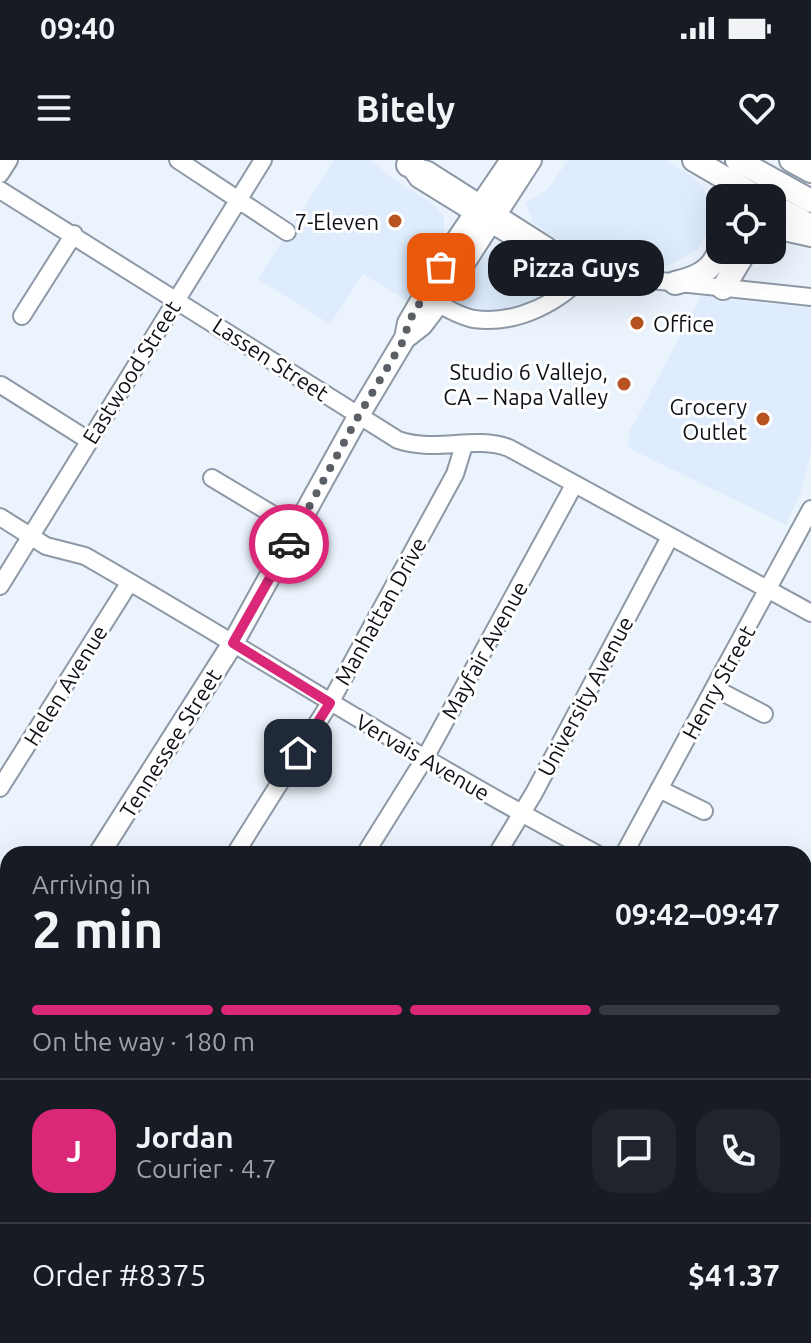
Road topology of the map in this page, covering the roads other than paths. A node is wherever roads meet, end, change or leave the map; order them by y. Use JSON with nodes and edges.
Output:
{"nodes":[{"id":1,"x":9,"y":160,"type":"edge"},
{"id":2,"x":178,"y":160,"type":"edge"},
{"id":3,"x":263,"y":160,"type":"edge"},
{"id":4,"x":511,"y":160,"type":"edge"},
{"id":5,"x":531,"y":160,"type":"edge"},
{"id":6,"x":686,"y":160,"type":"edge"},
{"id":7,"x":694,"y":160,"type":"edge"},
{"id":8,"x":737,"y":160,"type":"edge"},
{"id":9,"x":791,"y":160,"type":"edge"},
{"id":10,"x":407,"y":161,"type":"edge"},
{"id":11,"x":811,"y":171,"type":"edge"},
{"id":12,"x":0,"y":174,"type":"edge"},
{"id":13,"x":714,"y":184,"type":"edge"},
{"id":14,"x":735,"y":184,"type":"edge"},
{"id":15,"x":0,"y":190,"type":"edge"},
{"id":16,"x":239,"y":200,"type":"junction"},
{"id":17,"x":811,"y":201,"type":"edge"},
{"id":18,"x":786,"y":213,"type":"edge"},
{"id":19,"x":485,"y":214,"type":"junction"},
{"id":20,"x":811,"y":226,"type":"edge"},
{"id":21,"x":786,"y":229,"type":"edge"},
{"id":22,"x":287,"y":232,"type":"dead end"},
{"id":23,"x":74,"y":234,"type":"junction"},
{"id":24,"x":811,"y":235,"type":"edge"},
{"id":25,"x":713,"y":264,"type":"edge"},
{"id":26,"x":724,"y":264,"type":"edge"},
{"id":27,"x":738,"y":264,"type":"edge"},
{"id":28,"x":587,"y":270,"type":"junction"},
{"id":29,"x":675,"y":283,"type":"junction"},
{"id":30,"x":723,"y":288,"type":"junction"},
{"id":31,"x":811,"y":297,"type":"edge"},
{"id":32,"x":176,"y":299,"type":"junction"},
{"id":33,"x":438,"y":304,"type":"junction"},
{"id":34,"x":22,"y":316,"type":"dead end"},
{"id":35,"x":405,"y":338,"type":"junction"},
{"id":36,"x":1,"y":385,"type":"edge"},
{"id":37,"x":359,"y":415,"type":"junction"},
{"id":38,"x":88,"y":440,"type":"junction"},
{"id":39,"x":464,"y":445,"type":"junction"},
{"id":40,"x":212,"y":478,"type":"dead end"},
{"id":41,"x":574,"y":485,"type":"junction"},
{"id":42,"x":811,"y":509,"type":"edge"},
{"id":43,"x":0,"y":517,"type":"edge"},
{"id":44,"x":297,"y":529,"type":"junction"},
{"id":45,"x":31,"y":537,"type":"junction"},
{"id":46,"x":670,"y":537,"type":"junction"},
{"id":47,"x":130,"y":582,"type":"junction"},
{"id":48,"x":0,"y":586,"type":"edge"},
{"id":49,"x":767,"y":590,"type":"junction"},
{"id":50,"x":811,"y":613,"type":"edge"},
{"id":51,"x":233,"y":643,"type":"junction"},
{"id":52,"x":714,"y":688,"type":"junction"},
{"id":53,"x":330,"y":703,"type":"junction"},
{"id":54,"x":764,"y":714,"type":"dead end"},
{"id":55,"x":425,"y":758,"type":"junction"},
{"id":56,"x":0,"y":788,"type":"edge"},
{"id":57,"x":659,"y":789,"type":"junction"},
{"id":58,"x":704,"y":811,"type":"dead end"},
{"id":59,"x":521,"y":814,"type":"junction"},
{"id":60,"x":104,"y":846,"type":"edge"},
{"id":61,"x":240,"y":846,"type":"edge"},
{"id":62,"x":370,"y":846,"type":"edge"},
{"id":63,"x":502,"y":846,"type":"edge"},
{"id":64,"x":582,"y":846,"type":"edge"},
{"id":65,"x":628,"y":846,"type":"edge"}],
"edges":[{"from":1,"to":12,"type":"street"},
{"from":2,"to":16,"type":"street"},
{"from":3,"to":16,"type":"street","name":"Eastwood Street"},
{"from":4,"to":19,"type":"main road","name":"Tennessee Street"},
{"from":5,"to":19,"type":"main road","name":"Tennessee Street"},
{"from":6,"to":13,"type":"highway"},
{"from":7,"to":14,"type":"highway"},
{"from":8,"to":17,"type":"highway"},
{"from":9,"to":11,"type":"highway"},
{"from":10,"to":19,"type":"street"},
{"from":15,"to":23,"type":"street","name":"Lassen Street"},
{"from":16,"to":22,"type":"street"},
{"from":16,"to":32,"type":"street","name":"Eastwood Street"},
{"from":18,"to":20,"type":"highway"},
{"from":19,"to":28,"type":"street"},
{"from":19,"to":33,"type":"main road","name":"Tennessee Street"},
{"from":19,"to":35,"type":"main road","name":"Tennessee Street"},
{"from":21,"to":24,"type":"highway"},
{"from":23,"to":32,"type":"street","name":"Lassen Street"},
{"from":23,"to":34,"type":"street"},
{"from":25,"to":29,"type":"highway"},
{"from":26,"to":30,"type":"highway"},
{"from":27,"to":30,"type":"highway"},
{"from":28,"to":29,"type":"street"},
{"from":28,"to":33,"type":"street"},
{"from":29,"to":30,"type":"street"},
{"from":30,"to":31,"type":"street"},
{"from":32,"to":37,"type":"street","name":"Lassen Street"},
{"from":32,"to":38,"type":"street","name":"Eastwood Street"},
{"from":33,"to":35,"type":"main road","name":"Tennessee Street"},
{"from":35,"to":37,"type":"main road","name":"Tennessee Street"},
{"from":36,"to":38,"type":"street"},
{"from":37,"to":39,"type":"street","name":"Lassen Street"},
{"from":37,"to":44,"type":"main road","name":"Tennessee Street"},
{"from":38,"to":45,"type":"street","name":"Eastwood Street"},
{"from":39,"to":41,"type":"street","name":"Lassen Street"},
{"from":39,"to":53,"type":"street","name":"Manhattan Drive"},
{"from":40,"to":44,"type":"street"},
{"from":41,"to":46,"type":"street","name":"Lassen Street"},
{"from":41,"to":55,"type":"street","name":"Mayfair Avenue"},
{"from":42,"to":49,"type":"street","name":"Henry Street"},
{"from":43,"to":45,"type":"street","name":"Vervais Avenue"},
{"from":44,"to":51,"type":"main road","name":"Tennessee Street"},
{"from":45,"to":47,"type":"street","name":"Vervais Avenue"},
{"from":45,"to":48,"type":"street","name":"Eastwood Street"},
{"from":46,"to":49,"type":"street","name":"Lassen Street"},
{"from":46,"to":59,"type":"street","name":"University Avenue"},
{"from":47,"to":51,"type":"street","name":"Vervais Avenue"},
{"from":47,"to":56,"type":"street","name":"Helen Avenue"},
{"from":49,"to":50,"type":"street","name":"Lassen Street"},
{"from":49,"to":52,"type":"street","name":"Henry Street"},
{"from":51,"to":53,"type":"street","name":"Vervais Avenue"},
{"from":51,"to":60,"type":"main road","name":"Tennessee Street"},
{"from":52,"to":54,"type":"street"},
{"from":52,"to":57,"type":"street","name":"Henry Street"},
{"from":53,"to":55,"type":"street","name":"Vervais Avenue"},
{"from":53,"to":61,"type":"street","name":"Manhattan Drive"},
{"from":55,"to":59,"type":"street","name":"Vervais Avenue"},
{"from":55,"to":62,"type":"street","name":"Mayfair Avenue"},
{"from":57,"to":58,"type":"street"},
{"from":57,"to":65,"type":"street","name":"Henry Street"},
{"from":59,"to":63,"type":"street","name":"University Avenue"},
{"from":59,"to":64,"type":"street","name":"Vervais Avenue"}]}
